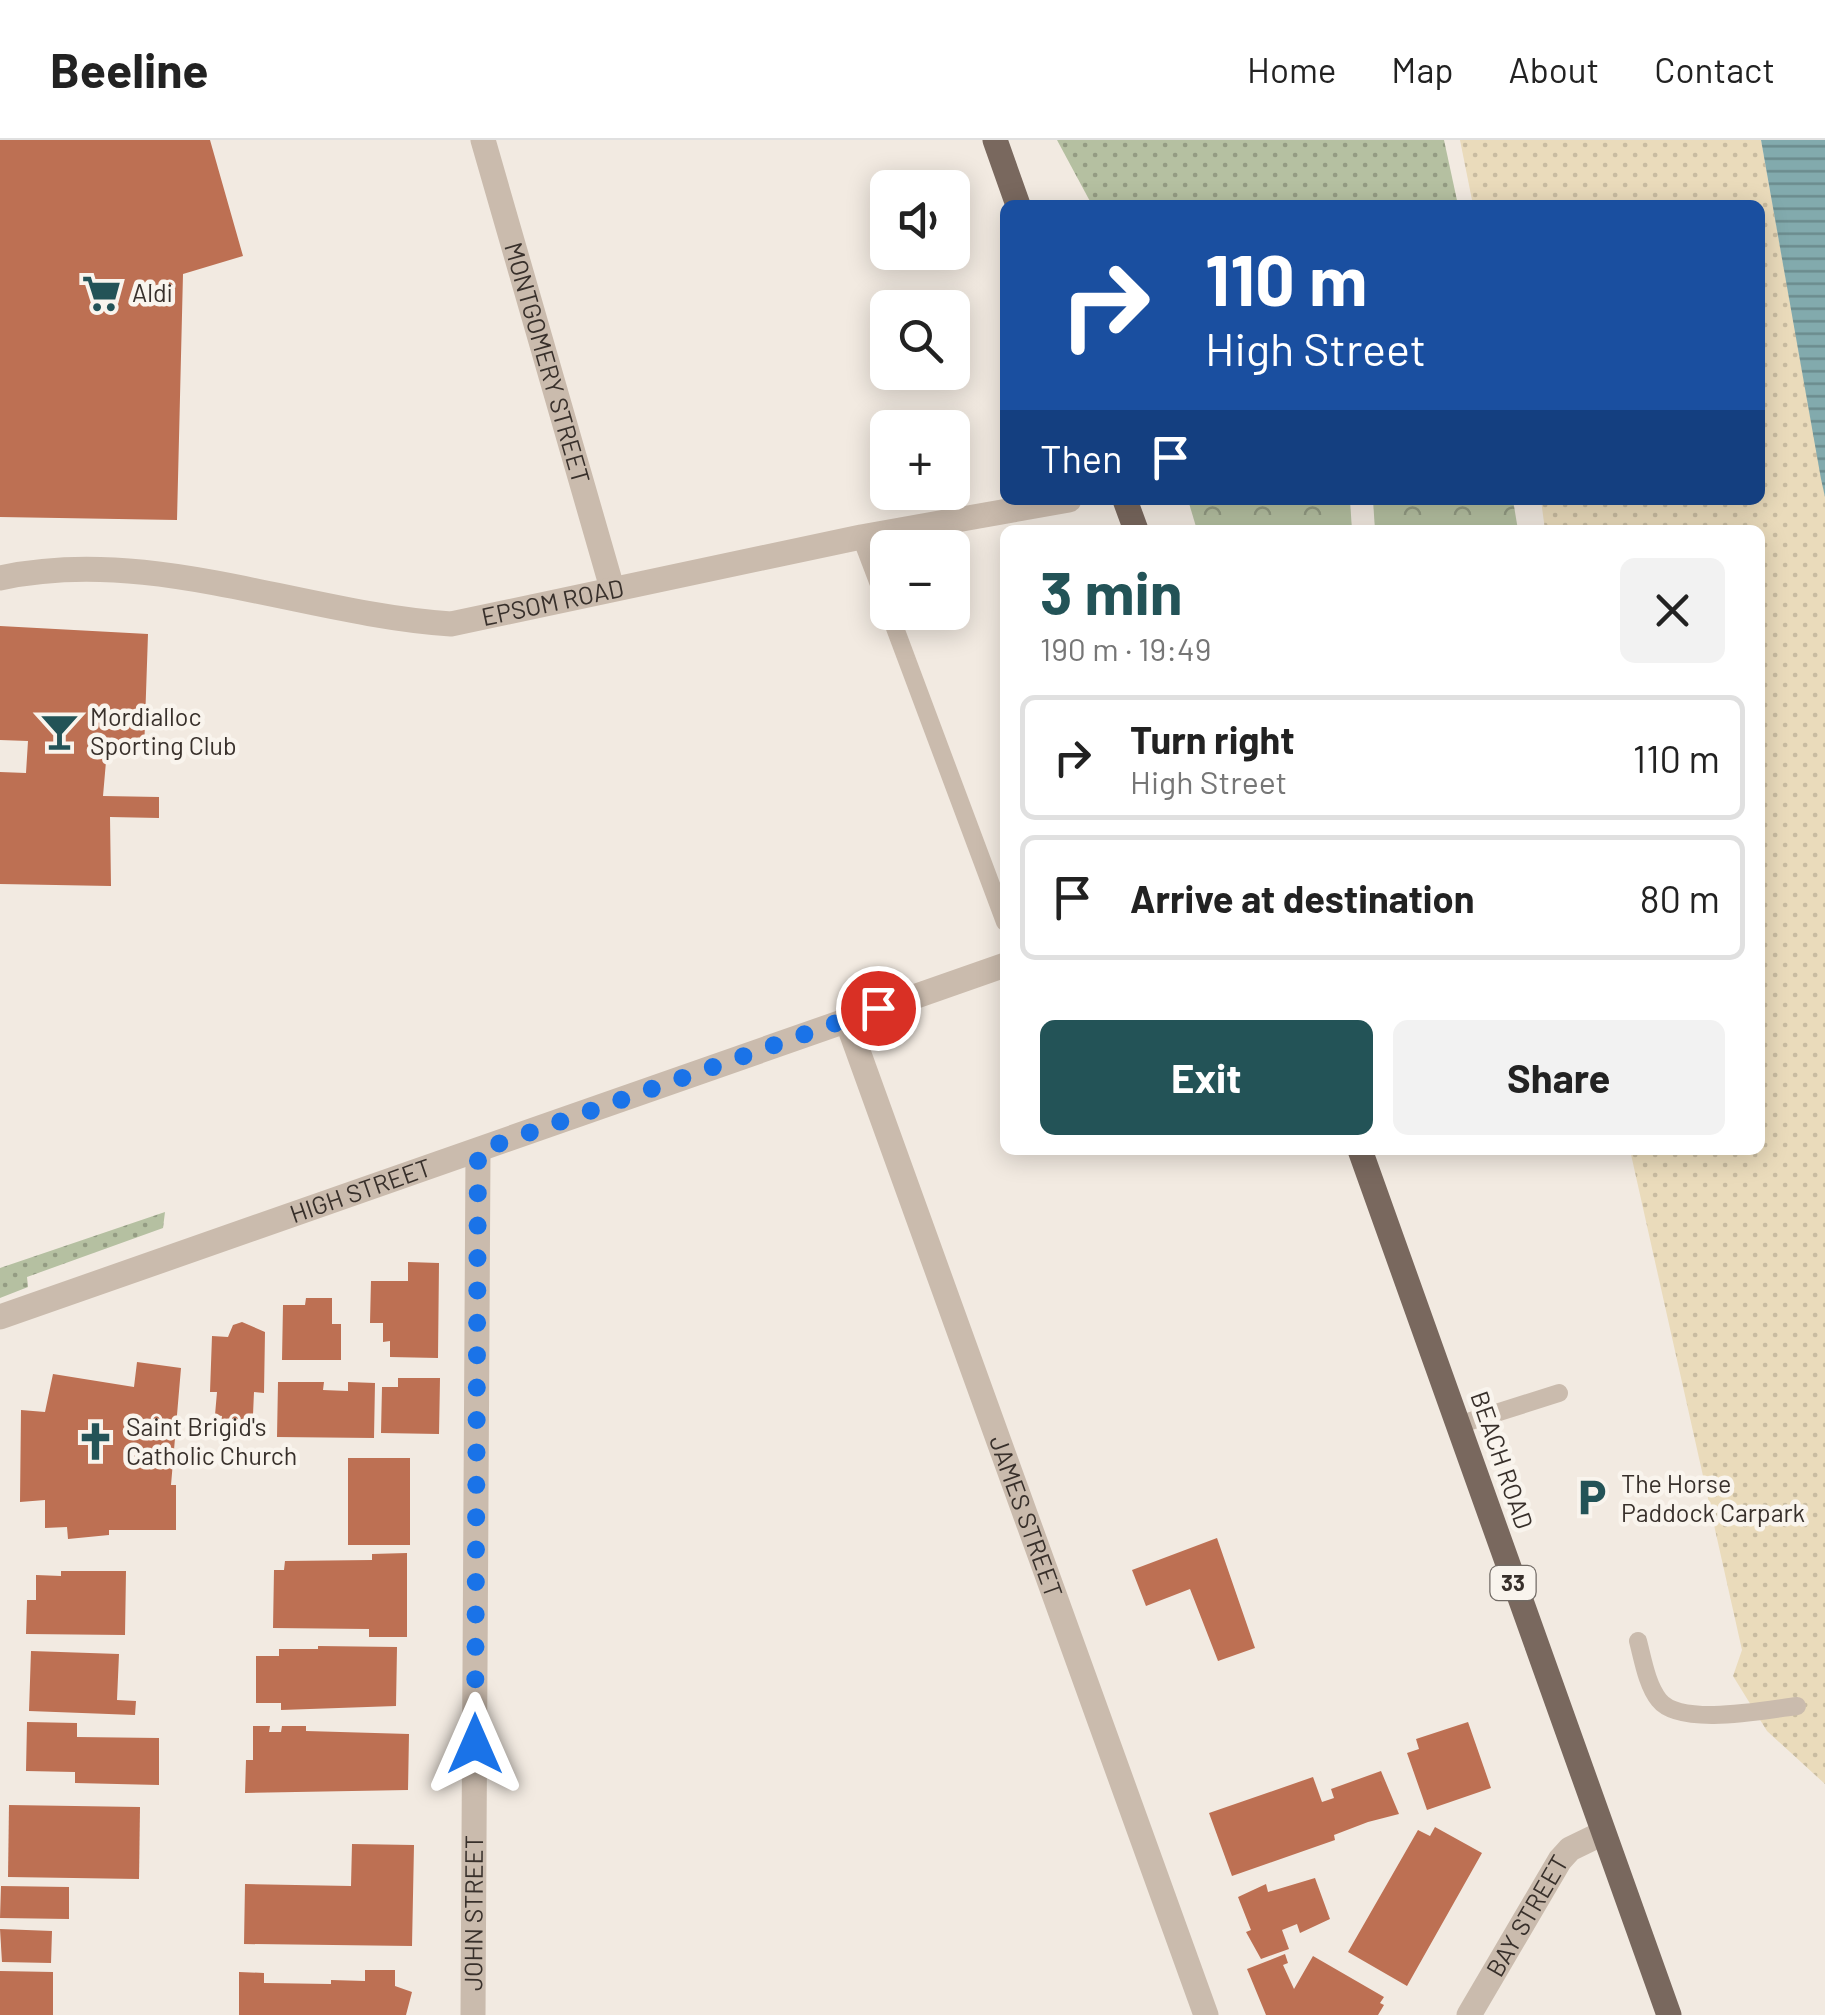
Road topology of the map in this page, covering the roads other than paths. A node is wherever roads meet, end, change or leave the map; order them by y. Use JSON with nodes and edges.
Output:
{"nodes":[{"id":1,"x":483,"y":140,"type":"edge"},
{"id":2,"x":995,"y":140,"type":"edge"},
{"id":3,"x":1016,"y":200,"type":"edge"},
{"id":4,"x":1041,"y":505,"type":"edge"},
{"id":5,"x":862,"y":537,"type":"junction"},
{"id":6,"x":870,"y":559,"type":"edge"},
{"id":7,"x":0,"y":562,"type":"edge"},
{"id":8,"x":33,"y":570,"type":"junction"},
{"id":9,"x":0,"y":578,"type":"edge"},
{"id":10,"x":612,"y":588,"type":"junction"},
{"id":11,"x":896,"y":630,"type":"edge"},
{"id":12,"x":1000,"y":909,"type":"edge"},
{"id":13,"x":1000,"y":967,"type":"edge"},
{"id":14,"x":846,"y":1018,"type":"junction"},
{"id":15,"x":478,"y":1151,"type":"junction"},
{"id":16,"x":1362,"y":1155,"type":"edge"},
{"id":17,"x":0,"y":1317,"type":"edge"},
{"id":18,"x":1559,"y":1393,"type":"dead end"},
{"id":19,"x":1458,"y":1425,"type":"junction"},
{"id":20,"x":1638,"y":1641,"type":"dead end"},
{"id":21,"x":1797,"y":1706,"type":"dead end"},
{"id":22,"x":1603,"y":1833,"type":"junction"},
{"id":23,"x":474,"y":2015,"type":"edge"},
{"id":24,"x":1206,"y":2015,"type":"edge"},
{"id":25,"x":1469,"y":2015,"type":"edge"},
{"id":26,"x":1669,"y":2015,"type":"edge"}],
"edges":[{"from":1,"to":10,"type":"street","name":"MONTGOMERY STREET"},
{"from":2,"to":3,"type":"main road"},
{"from":4,"to":5,"type":"street","name":"EPSOM ROAD"},
{"from":5,"to":6,"type":"lane"},
{"from":5,"to":10,"type":"street","name":"EPSOM ROAD"},
{"from":7,"to":8,"type":"street","name":"EPSOM ROAD"},
{"from":8,"to":9,"type":"street","name":"EPSOM ROAD"},
{"from":8,"to":10,"type":"street","name":"EPSOM ROAD"},
{"from":11,"to":12,"type":"lane"},
{"from":13,"to":14,"type":"street","name":"HIGH STREET"},
{"from":14,"to":15,"type":"street","name":"HIGH STREET"},
{"from":14,"to":24,"type":"street","name":"JAMES STREET"},
{"from":15,"to":17,"type":"street","name":"HIGH STREET"},
{"from":15,"to":23,"type":"street","name":"JOHN STREET"},
{"from":16,"to":19,"type":"main road","name":"BEACH ROAD","number":"33"},
{"from":18,"to":19,"type":"lane"},
{"from":19,"to":22,"type":"main road","name":"BEACH ROAD","number":"33"},
{"from":20,"to":21,"type":"lane"},
{"from":22,"to":25,"type":"street","name":"BAY STREET"},
{"from":22,"to":26,"type":"main road","name":"BEACH ROAD","number":"33"}]}
